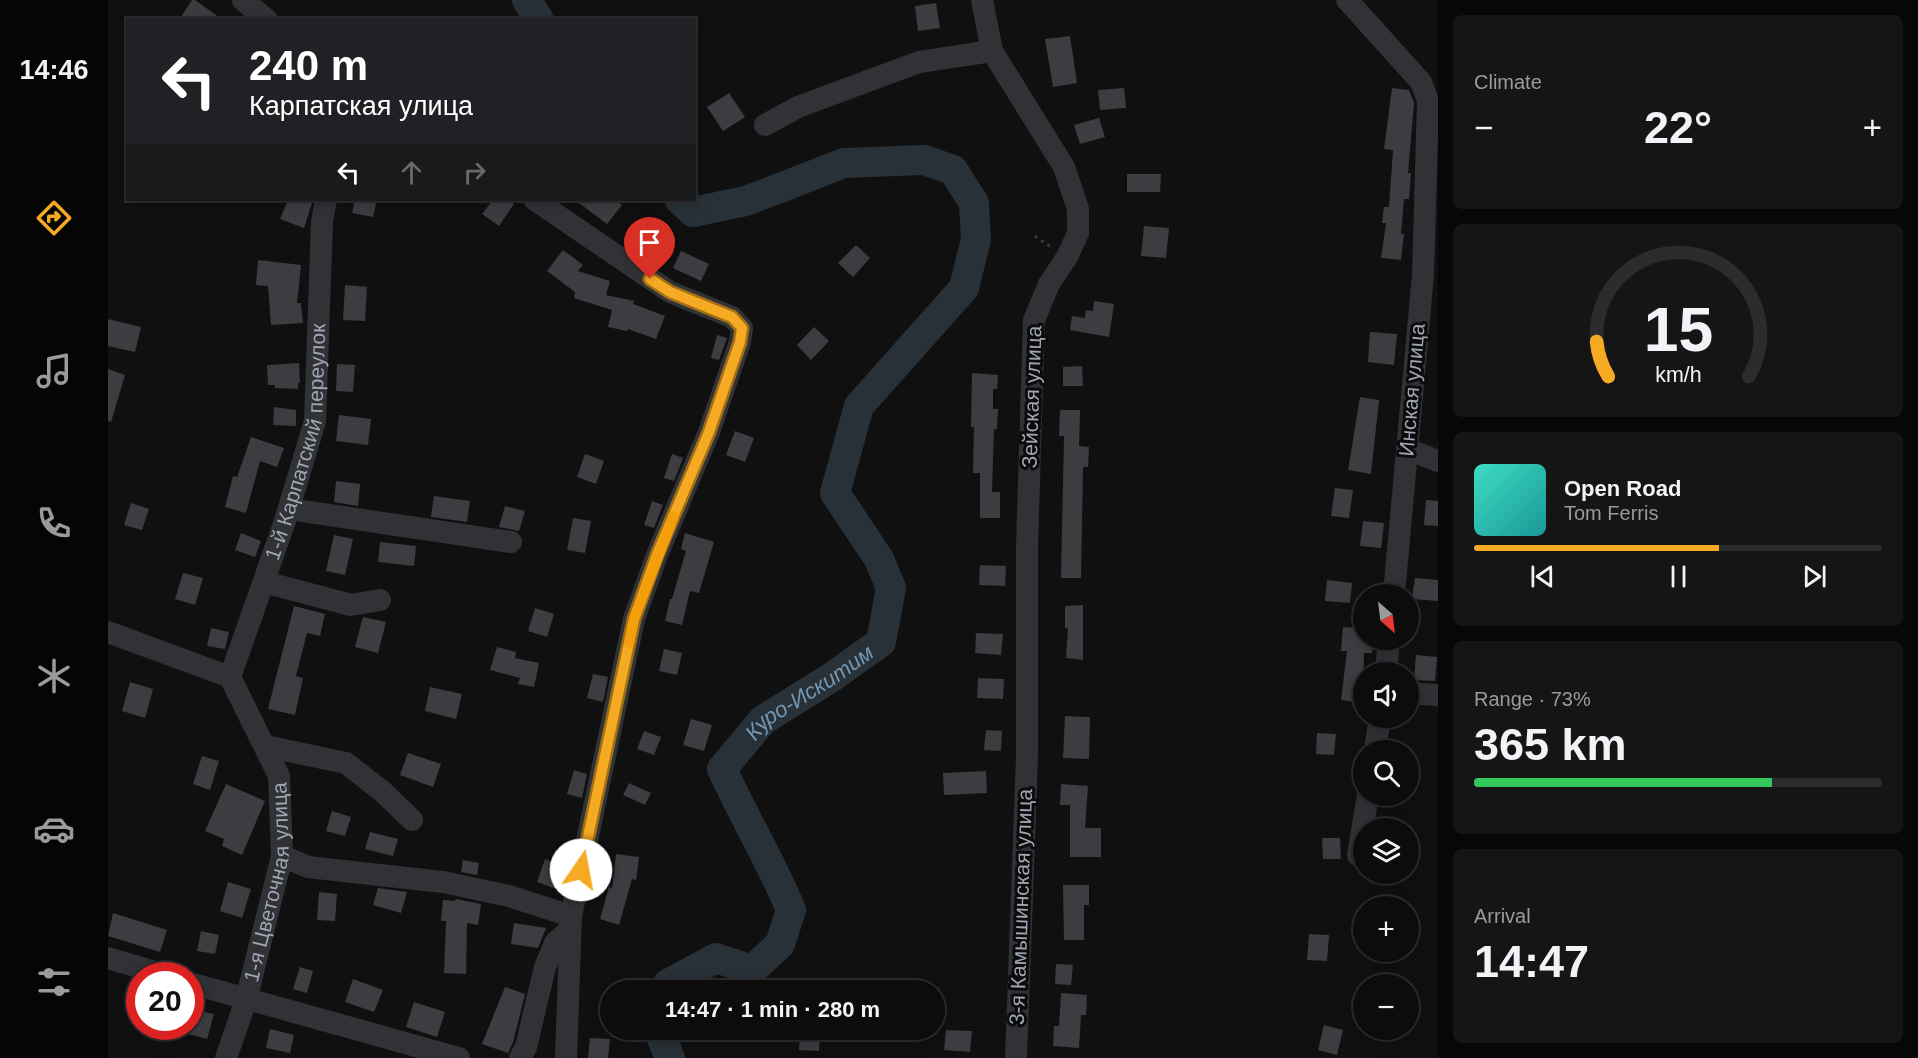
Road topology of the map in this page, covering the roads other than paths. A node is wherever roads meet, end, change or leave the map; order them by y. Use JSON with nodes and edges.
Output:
{"nodes":[{"id":1,"x":243,"y":0,"type":"edge"},
{"id":2,"x":982,"y":0,"type":"edge"},
{"id":3,"x":1347,"y":0,"type":"edge"},
{"id":4,"x":265,"y":18,"type":"edge"},
{"id":5,"x":992,"y":51,"type":"junction"},
{"id":6,"x":765,"y":125,"type":"dead end"},
{"id":7,"x":326,"y":201,"type":"edge"},
{"id":8,"x":536,"y":201,"type":"edge"},
{"id":9,"x":1407,"y":449,"type":"junction"},
{"id":10,"x":1438,"y":461,"type":"edge"},
{"id":11,"x":289,"y":509,"type":"junction"},
{"id":12,"x":511,"y":542,"type":"dead end"},
{"id":13,"x":264,"y":582,"type":"junction"},
{"id":14,"x":1395,"y":584,"type":"edge"},
{"id":15,"x":380,"y":600,"type":"dead end"},
{"id":16,"x":108,"y":632,"type":"edge"},
{"id":17,"x":230,"y":677,"type":"junction"},
{"id":18,"x":1419,"y":694,"type":"edge"},
{"id":19,"x":1438,"y":695,"type":"edge"},
{"id":20,"x":265,"y":746,"type":"junction"},
{"id":21,"x":1027,"y":757,"type":"joint"},
{"id":22,"x":412,"y":820,"type":"dead end"},
{"id":23,"x":282,"y":856,"type":"junction"},
{"id":24,"x":571,"y":922,"type":"junction"},
{"id":25,"x":108,"y":958,"type":"edge"},
{"id":26,"x":126,"y":963,"type":"edge"},
{"id":27,"x":204,"y":987,"type":"edge"},
{"id":28,"x":246,"y":1000,"type":"junction"},
{"id":29,"x":226,"y":1058,"type":"edge"},
{"id":30,"x":459,"y":1058,"type":"edge"},
{"id":31,"x":519,"y":1058,"type":"edge"},
{"id":32,"x":566,"y":1058,"type":"edge"},
{"id":33,"x":1016,"y":1058,"type":"edge"}],
"edges":[{"from":1,"to":4,"type":"street"},
{"from":2,"to":5,"type":"street","name":"Зейская улица"},
{"from":3,"to":9,"type":"street","name":"Инская улица"},
{"from":5,"to":6,"type":"street"},
{"from":5,"to":21,"type":"street","name":"Зейская улица"},
{"from":7,"to":11,"type":"street","name":"1-й Карпатский переулок"},
{"from":8,"to":24,"type":"street"},
{"from":9,"to":10,"type":"street"},
{"from":9,"to":14,"type":"street","name":"Инская улица"},
{"from":11,"to":12,"type":"street"},
{"from":11,"to":13,"type":"street","name":"1-й Карпатский переулок"},
{"from":13,"to":15,"type":"street"},
{"from":13,"to":17,"type":"street","name":"1-й Карпатский переулок"},
{"from":16,"to":17,"type":"street"},
{"from":17,"to":20,"type":"street","name":"1-я Цветочная улица"},
{"from":18,"to":19,"type":"street"},
{"from":20,"to":22,"type":"street"},
{"from":20,"to":23,"type":"street","name":"1-я Цветочная улица"},
{"from":21,"to":33,"type":"street","name":"3-я Камышинская улица"},
{"from":23,"to":24,"type":"street"},
{"from":23,"to":28,"type":"street","name":"1-я Цветочная улица"},
{"from":24,"to":31,"type":"street"},
{"from":24,"to":32,"type":"street"},
{"from":25,"to":26,"type":"street"},
{"from":27,"to":28,"type":"street"},
{"from":28,"to":29,"type":"street","name":"1-я Цветочная улица"},
{"from":28,"to":30,"type":"street"}]}
